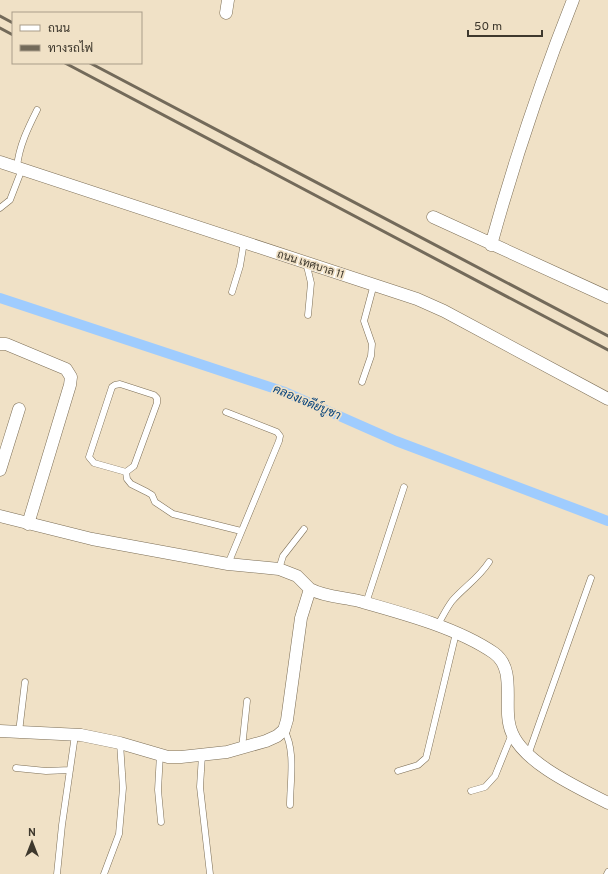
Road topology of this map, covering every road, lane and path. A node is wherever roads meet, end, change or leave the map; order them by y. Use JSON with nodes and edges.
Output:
{"nodes":[{"id":1,"x":228,"y":0,"type":"edge"},
{"id":2,"x":573,"y":0,"type":"edge"},
{"id":3,"x":226,"y":13,"type":"dead end"},
{"id":4,"x":37,"y":110,"type":"dead end"},
{"id":5,"x":0,"y":162,"type":"edge"},
{"id":6,"x":20,"y":168,"type":"junction"},
{"id":7,"x":0,"y":208,"type":"edge"},
{"id":8,"x":433,"y":217,"type":"dead end"},
{"id":9,"x":244,"y":242,"type":"junction"},
{"id":10,"x":491,"y":245,"type":"junction"},
{"id":11,"x":306,"y":262,"type":"junction"},
{"id":12,"x":374,"y":284,"type":"junction"},
{"id":13,"x":232,"y":292,"type":"dead end"},
{"id":14,"x":608,"y":298,"type":"edge"},
{"id":15,"x":308,"y":315,"type":"dead end"},
{"id":16,"x":0,"y":344,"type":"edge"},
{"id":17,"x":362,"y":382,"type":"dead end"},
{"id":18,"x":608,"y":399,"type":"edge"},
{"id":19,"x":19,"y":409,"type":"dead end"},
{"id":20,"x":226,"y":412,"type":"dead end"},
{"id":21,"x":0,"y":470,"type":"edge"},
{"id":22,"x":126,"y":472,"type":"junction"},
{"id":23,"x":404,"y":487,"type":"dead end"},
{"id":24,"x":0,"y":516,"type":"edge"},
{"id":25,"x":28,"y":524,"type":"junction"},
{"id":26,"x":304,"y":529,"type":"dead end"},
{"id":27,"x":241,"y":531,"type":"junction"},
{"id":28,"x":489,"y":562,"type":"dead end"},
{"id":29,"x":228,"y":564,"type":"junction"},
{"id":30,"x":279,"y":569,"type":"junction"},
{"id":31,"x":591,"y":578,"type":"dead end"},
{"id":32,"x":310,"y":589,"type":"junction"},
{"id":33,"x":366,"y":603,"type":"junction"},
{"id":34,"x":437,"y":626,"type":"junction"},
{"id":35,"x":456,"y":633,"type":"junction"},
{"id":36,"x":25,"y":682,"type":"dead end"},
{"id":37,"x":247,"y":701,"type":"dead end"},
{"id":38,"x":284,"y":730,"type":"junction"},
{"id":39,"x":0,"y":732,"type":"edge"},
{"id":40,"x":19,"y":732,"type":"junction"},
{"id":41,"x":512,"y":734,"type":"junction"},
{"id":42,"x":75,"y":735,"type":"junction"},
{"id":43,"x":120,"y":743,"type":"junction"},
{"id":44,"x":242,"y":748,"type":"junction"},
{"id":45,"x":160,"y":754,"type":"junction"},
{"id":46,"x":202,"y":755,"type":"junction"},
{"id":47,"x":528,"y":755,"type":"junction"},
{"id":48,"x":16,"y":768,"type":"dead end"},
{"id":49,"x":70,"y":770,"type":"junction"},
{"id":50,"x":398,"y":771,"type":"dead end"},
{"id":51,"x":471,"y":791,"type":"dead end"},
{"id":52,"x":608,"y":803,"type":"edge"},
{"id":53,"x":290,"y":805,"type":"dead end"},
{"id":54,"x":161,"y":822,"type":"dead end"},
{"id":55,"x":57,"y":874,"type":"edge"},
{"id":56,"x":104,"y":874,"type":"edge"},
{"id":57,"x":210,"y":874,"type":"edge"}],
"edges":[{"from":1,"to":3,"type":"street"},
{"from":2,"to":10,"type":"street"},
{"from":4,"to":6,"type":"lane"},
{"from":5,"to":6,"type":"street","name":"ถนน เทศบาล 11"},
{"from":6,"to":7,"type":"lane"},
{"from":6,"to":9,"type":"street","name":"ถนน เทศบาล 11"},
{"from":8,"to":10,"type":"street"},
{"from":9,"to":11,"type":"street","name":"ถนน เทศบาล 11"},
{"from":9,"to":13,"type":"lane"},
{"from":10,"to":14,"type":"street"},
{"from":11,"to":12,"type":"street","name":"ถนน เทศบาล 11"},
{"from":11,"to":15,"type":"lane"},
{"from":12,"to":17,"type":"lane"},
{"from":12,"to":18,"type":"street","name":"ถนน เทศบาล 11"},
{"from":16,"to":25,"type":"street"},
{"from":19,"to":21,"type":"street"},
{"from":20,"to":27,"type":"lane"},
{"from":22,"to":22,"type":"lane"},
{"from":22,"to":27,"type":"lane"},
{"from":23,"to":33,"type":"lane"},
{"from":24,"to":25,"type":"street"},
{"from":25,"to":29,"type":"street"},
{"from":26,"to":30,"type":"lane"},
{"from":27,"to":29,"type":"lane"},
{"from":28,"to":34,"type":"lane"},
{"from":29,"to":30,"type":"street"},
{"from":30,"to":32,"type":"street"},
{"from":31,"to":47,"type":"lane"},
{"from":32,"to":33,"type":"street"},
{"from":32,"to":38,"type":"street"},
{"from":33,"to":34,"type":"street"},
{"from":34,"to":35,"type":"street"},
{"from":35,"to":41,"type":"street"},
{"from":35,"to":50,"type":"lane"},
{"from":36,"to":40,"type":"lane"},
{"from":37,"to":44,"type":"lane"},
{"from":38,"to":44,"type":"street"},
{"from":38,"to":53,"type":"lane"},
{"from":39,"to":40,"type":"street"},
{"from":40,"to":42,"type":"street"},
{"from":41,"to":47,"type":"street"},
{"from":41,"to":51,"type":"lane"},
{"from":42,"to":43,"type":"street"},
{"from":42,"to":49,"type":"lane"},
{"from":43,"to":45,"type":"street"},
{"from":43,"to":56,"type":"lane"},
{"from":44,"to":46,"type":"street"},
{"from":45,"to":46,"type":"street"},
{"from":45,"to":54,"type":"lane"},
{"from":46,"to":57,"type":"lane"},
{"from":47,"to":52,"type":"street"},
{"from":48,"to":49,"type":"lane"},
{"from":49,"to":55,"type":"lane"}]}
